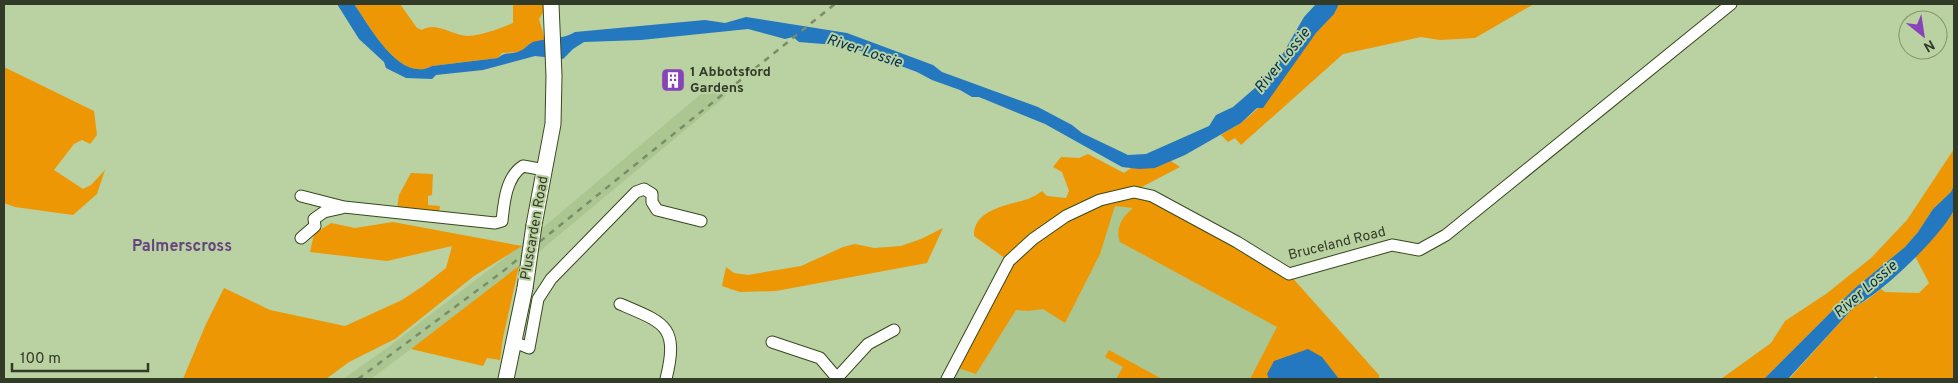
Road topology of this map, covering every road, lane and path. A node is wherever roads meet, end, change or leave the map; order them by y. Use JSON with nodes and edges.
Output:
{"nodes":[{"id":1,"x":551,"y":4,"type":"edge"},
{"id":2,"x":1731,"y":4,"type":"edge"},
{"id":3,"x":545,"y":170,"type":"junction"},
{"id":4,"x":301,"y":196,"type":"dead end"},
{"id":5,"x":344,"y":207,"type":"junction"},
{"id":6,"x":701,"y":221,"type":"dead end"},
{"id":7,"x":301,"y":238,"type":"dead end"},
{"id":8,"x":620,"y":304,"type":"dead end"},
{"id":9,"x":894,"y":330,"type":"dead end"},
{"id":10,"x":514,"y":342,"type":"junction"},
{"id":11,"x":772,"y":342,"type":"dead end"},
{"id":12,"x":506,"y":379,"type":"edge"},
{"id":13,"x":666,"y":379,"type":"edge"},
{"id":14,"x":836,"y":379,"type":"edge"},
{"id":15,"x":947,"y":379,"type":"edge"}],
"edges":[{"from":1,"to":3,"type":"main road","name":"Pluscarden Road"},
{"from":2,"to":15,"type":"street","name":"Bruceland Road"},
{"from":3,"to":5,"type":"street"},
{"from":3,"to":10,"type":"main road","name":"Pluscarden Road","bridge":true},
{"from":4,"to":5,"type":"street"},
{"from":5,"to":7,"type":"street"},
{"from":6,"to":10,"type":"street"},
{"from":8,"to":13,"type":"street"},
{"from":9,"to":14,"type":"street"},
{"from":10,"to":12,"type":"main road","name":"Pluscarden Road"},
{"from":11,"to":14,"type":"street"}]}
